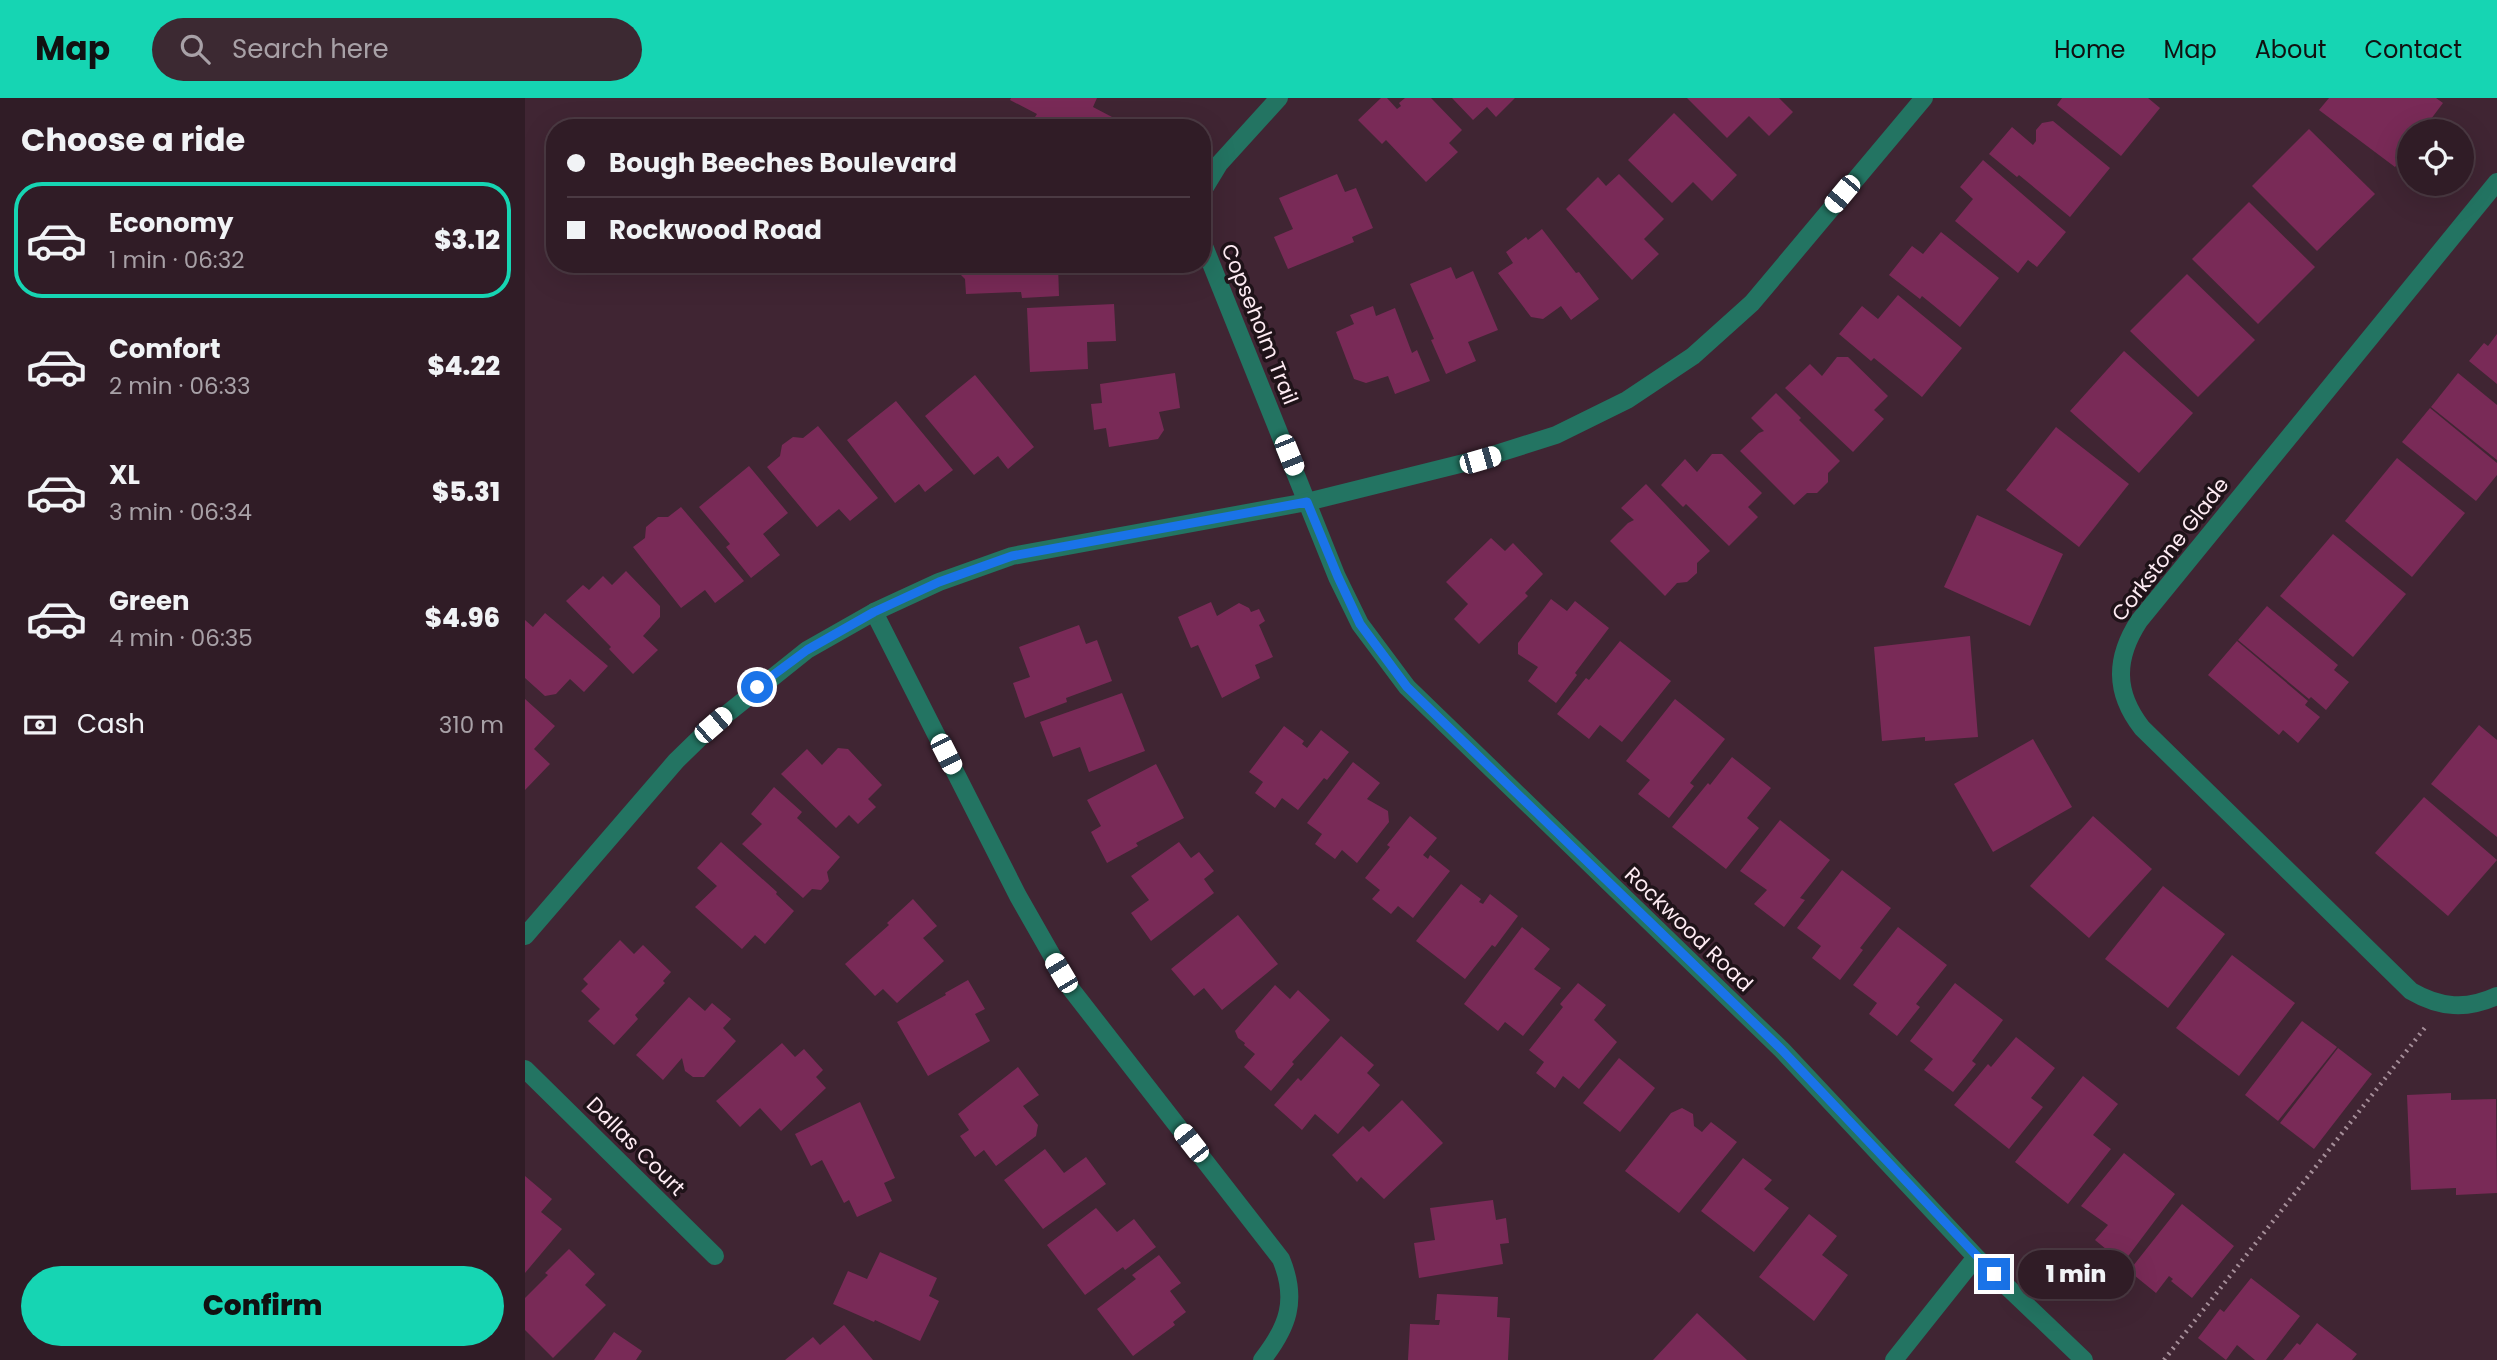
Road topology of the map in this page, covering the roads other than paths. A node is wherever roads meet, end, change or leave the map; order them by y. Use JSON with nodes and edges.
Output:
{"nodes":[{"id":1,"x":1279,"y":98,"type":"edge"},
{"id":2,"x":1924,"y":98,"type":"edge"},
{"id":3,"x":1211,"y":174,"type":"edge"},
{"id":4,"x":2497,"y":182,"type":"edge"},
{"id":5,"x":1211,"y":263,"type":"edge"},
{"id":6,"x":1307,"y":502,"type":"junction"},
{"id":7,"x":874,"y":612,"type":"junction"},
{"id":8,"x":525,"y":936,"type":"edge"},
{"id":9,"x":2497,"y":996,"type":"edge"},
{"id":10,"x":525,"y":1069,"type":"edge"},
{"id":11,"x":715,"y":1256,"type":"dead end"},
{"id":12,"x":1976,"y":1257,"type":"junction"},
{"id":13,"x":1262,"y":1360,"type":"edge"},
{"id":14,"x":1894,"y":1360,"type":"edge"},
{"id":15,"x":2084,"y":1360,"type":"edge"}],
"edges":[{"from":1,"to":3,"type":"street"},
{"from":2,"to":6,"type":"street"},
{"from":4,"to":9,"type":"street","name":"Corkstone Glade"},
{"from":5,"to":6,"type":"street","name":"Copseholm Trail"},
{"from":6,"to":7,"type":"street"},
{"from":6,"to":12,"type":"street","name":"Rockwood Road"},
{"from":7,"to":8,"type":"street"},
{"from":7,"to":13,"type":"street"},
{"from":10,"to":11,"type":"street","name":"Dallas Court"},
{"from":12,"to":14,"type":"street"},
{"from":12,"to":15,"type":"street","name":"Rockwood Road"}]}
